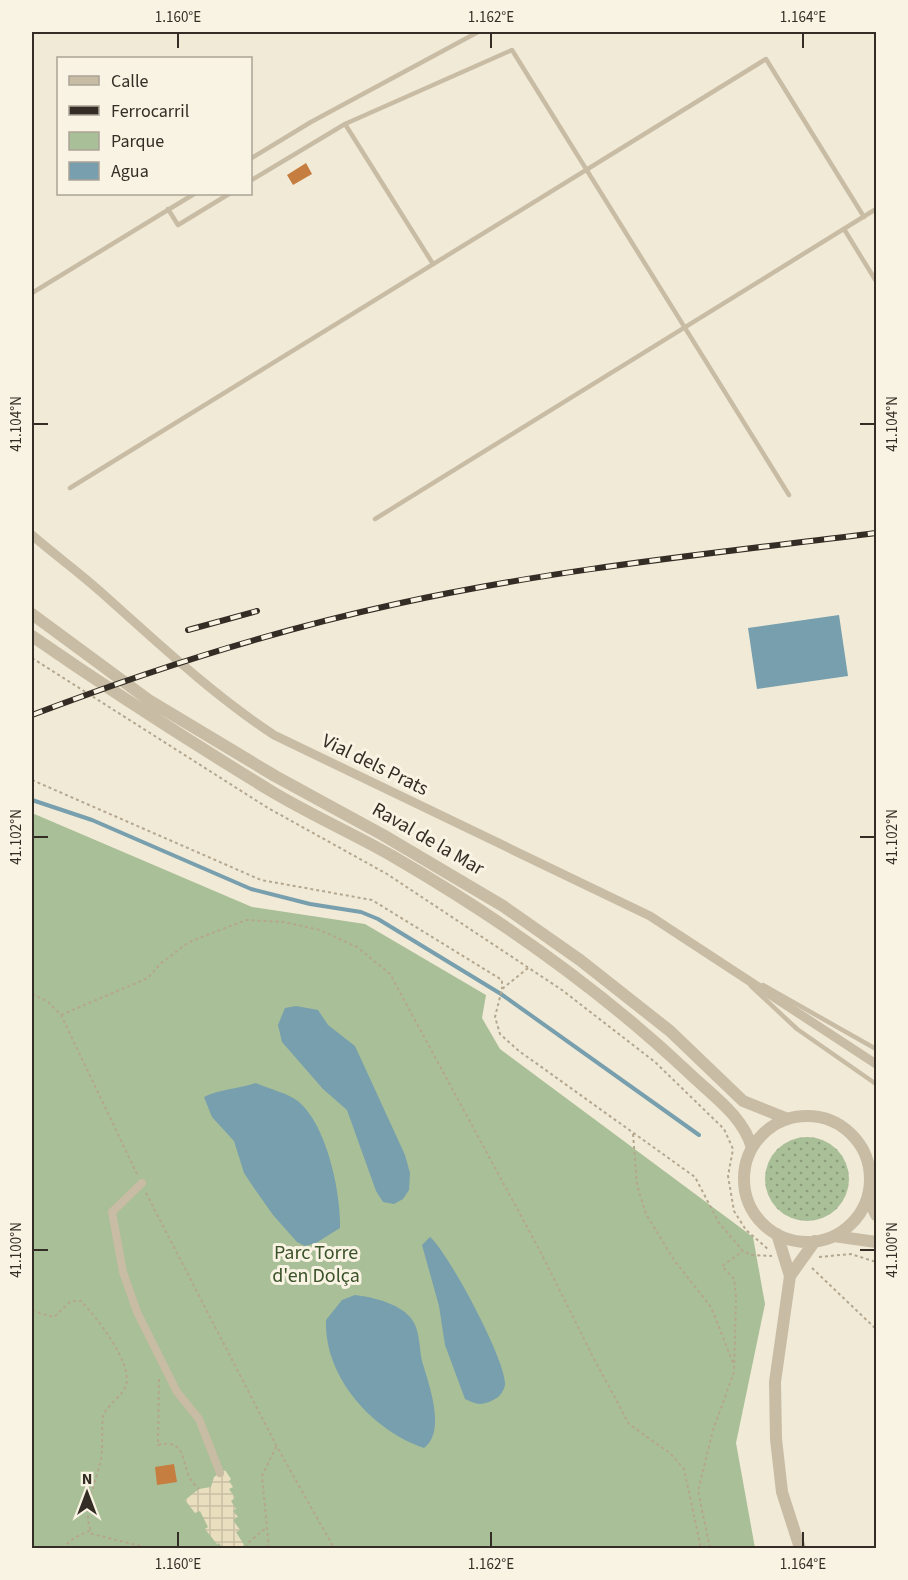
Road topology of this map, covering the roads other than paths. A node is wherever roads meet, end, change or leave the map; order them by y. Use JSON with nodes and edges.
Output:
{"nodes":[{"id":1,"x":478,"y":32,"type":"edge"},
{"id":2,"x":345,"y":124,"type":"junction"},
{"id":3,"x":252,"y":158,"type":"edge"},
{"id":4,"x":586,"y":169,"type":"junction"},
{"id":5,"x":252,"y":180,"type":"edge"},
{"id":6,"x":192,"y":195,"type":"edge"},
{"id":7,"x":227,"y":195,"type":"edge"},
{"id":8,"x":168,"y":209,"type":"junction"},
{"id":9,"x":876,"y":209,"type":"edge"},
{"id":10,"x":864,"y":217,"type":"junction"},
{"id":11,"x":844,"y":229,"type":"junction"},
{"id":12,"x":433,"y":264,"type":"junction"},
{"id":13,"x":876,"y":281,"type":"edge"},
{"id":14,"x":32,"y":293,"type":"edge"},
{"id":15,"x":685,"y":327,"type":"junction"},
{"id":16,"x":70,"y":488,"type":"dead end"},
{"id":17,"x":789,"y":495,"type":"dead end"},
{"id":18,"x":375,"y":519,"type":"dead end"},
{"id":19,"x":32,"y":536,"type":"edge"},
{"id":20,"x":32,"y":614,"type":"edge"},
{"id":21,"x":32,"y":636,"type":"edge"},
{"id":22,"x":739,"y":973,"type":"junction"},
{"id":23,"x":876,"y":1049,"type":"edge"},
{"id":24,"x":876,"y":1064,"type":"edge"},
{"id":25,"x":876,"y":1084,"type":"edge"},
{"id":26,"x":788,"y":1119,"type":"junction"},
{"id":27,"x":752,"y":1148,"type":"junction"},
{"id":28,"x":142,"y":1183,"type":"road end"},
{"id":29,"x":868,"y":1198,"type":"junction"},
{"id":30,"x":876,"y":1215,"type":"edge"},
{"id":31,"x":777,"y":1234,"type":"junction"},
{"id":32,"x":834,"y":1236,"type":"junction"},
{"id":33,"x":814,"y":1241,"type":"junction"},
{"id":34,"x":876,"y":1242,"type":"edge"},
{"id":35,"x":790,"y":1276,"type":"junction"},
{"id":36,"x":220,"y":1473,"type":"dead end"},
{"id":37,"x":802,"y":1546,"type":"edge"}],
"edges":[{"from":1,"to":3,"type":"lane"},
{"from":2,"to":4,"type":"lane"},
{"from":2,"to":5,"type":"lane"},
{"from":2,"to":12,"type":"lane"},
{"from":4,"to":10,"type":"lane"},
{"from":4,"to":12,"type":"lane"},
{"from":4,"to":15,"type":"lane"},
{"from":6,"to":8,"type":"lane"},
{"from":7,"to":8,"type":"lane"},
{"from":8,"to":14,"type":"lane"},
{"from":9,"to":10,"type":"lane"},
{"from":10,"to":11,"type":"lane"},
{"from":11,"to":13,"type":"lane"},
{"from":11,"to":15,"type":"lane"},
{"from":12,"to":16,"type":"lane"},
{"from":15,"to":17,"type":"lane"},
{"from":15,"to":18,"type":"lane"},
{"from":19,"to":22,"type":"street","name":"Vial dels Prats"},
{"from":20,"to":26,"type":"street","name":"Raval de la Mar"},
{"from":21,"to":27,"type":"street","name":"Raval de la Mar"},
{"from":22,"to":23,"type":"lane","name":"Vial dels Prats"},
{"from":22,"to":24,"type":"street","name":"Vial dels Prats"},
{"from":22,"to":25,"type":"lane","name":"Vial dels Prats"},
{"from":26,"to":27,"type":"street","name":"Raval de la Mar"},
{"from":26,"to":29,"type":"street","name":"Raval de la Mar"},
{"from":27,"to":31,"type":"street"},
{"from":28,"to":36,"type":"street"},
{"from":29,"to":30,"type":"street","name":"Raval de la Mar"},
{"from":29,"to":32,"type":"street"},
{"from":31,"to":33,"type":"street"},
{"from":31,"to":35,"type":"street"},
{"from":32,"to":33,"type":"street"},
{"from":32,"to":34,"type":"street"},
{"from":33,"to":35,"type":"street"},
{"from":35,"to":37,"type":"street"}]}
